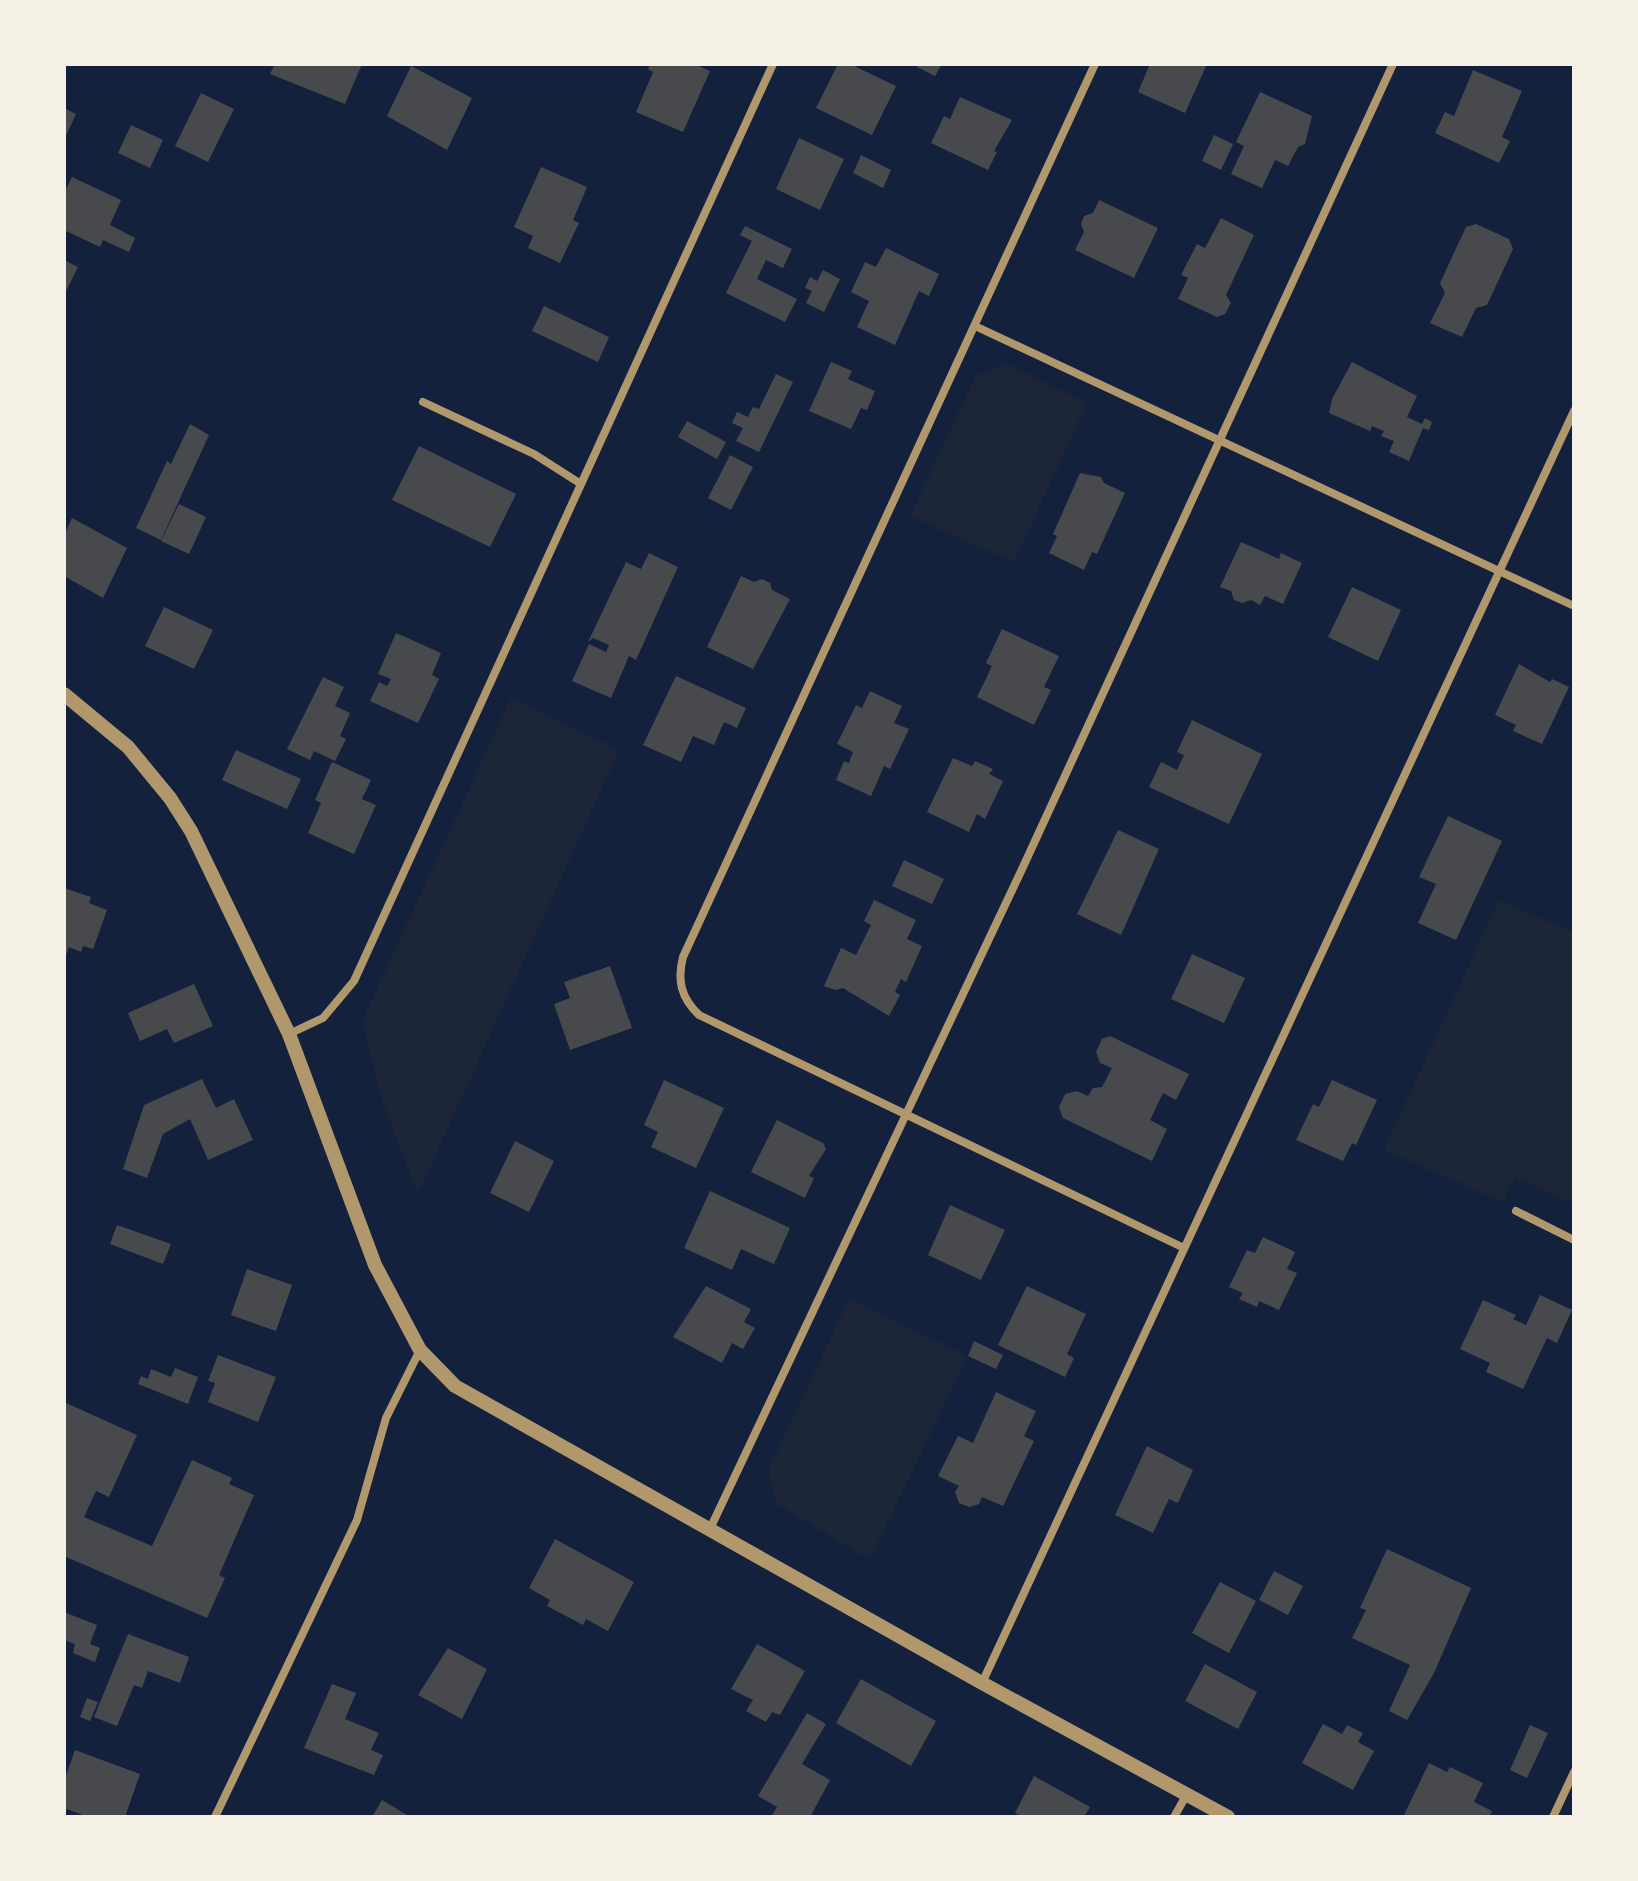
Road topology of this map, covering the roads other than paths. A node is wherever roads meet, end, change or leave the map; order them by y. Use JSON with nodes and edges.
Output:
{"nodes":[{"id":1,"x":773,"y":64,"type":"edge"},
{"id":2,"x":1095,"y":64,"type":"edge"},
{"id":3,"x":1393,"y":64,"type":"edge"},
{"id":4,"x":975,"y":326,"type":"junction"},
{"id":5,"x":423,"y":402,"type":"dead end"},
{"id":6,"x":1574,"y":411,"type":"edge"},
{"id":7,"x":1220,"y":439,"type":"junction"},
{"id":8,"x":581,"y":484,"type":"junction"},
{"id":9,"x":1500,"y":571,"type":"junction"},
{"id":10,"x":1574,"y":606,"type":"edge"},
{"id":11,"x":64,"y":694,"type":"edge"},
{"id":12,"x":289,"y":1034,"type":"junction"},
{"id":13,"x":906,"y":1114,"type":"junction"},
{"id":14,"x":1516,"y":1211,"type":"dead end"},
{"id":15,"x":1574,"y":1240,"type":"edge"},
{"id":16,"x":1184,"y":1248,"type":"junction"},
{"id":17,"x":420,"y":1350,"type":"junction"},
{"id":18,"x":709,"y":1531,"type":"junction"},
{"id":19,"x":982,"y":1683,"type":"junction"},
{"id":20,"x":1574,"y":1772,"type":"edge"},
{"id":21,"x":1187,"y":1794,"type":"junction"},
{"id":22,"x":215,"y":1817,"type":"edge"},
{"id":23,"x":1174,"y":1817,"type":"edge"},
{"id":24,"x":1228,"y":1817,"type":"edge"},
{"id":25,"x":1553,"y":1817,"type":"edge"}],
"edges":[{"from":1,"to":8,"type":"street"},
{"from":2,"to":4,"type":"street"},
{"from":3,"to":7,"type":"street"},
{"from":4,"to":7,"type":"street"},
{"from":4,"to":13,"type":"street"},
{"from":5,"to":8,"type":"street"},
{"from":6,"to":9,"type":"street"},
{"from":7,"to":9,"type":"street"},
{"from":7,"to":13,"type":"street"},
{"from":8,"to":12,"type":"street"},
{"from":9,"to":10,"type":"street"},
{"from":9,"to":16,"type":"street"},
{"from":11,"to":12,"type":"street"},
{"from":12,"to":17,"type":"street"},
{"from":13,"to":16,"type":"street"},
{"from":13,"to":18,"type":"street"},
{"from":14,"to":15,"type":"street"},
{"from":16,"to":19,"type":"street"},
{"from":17,"to":18,"type":"street"},
{"from":17,"to":22,"type":"street"},
{"from":18,"to":19,"type":"street"},
{"from":19,"to":21,"type":"street"},
{"from":20,"to":25,"type":"street"},
{"from":21,"to":23,"type":"street"},
{"from":21,"to":24,"type":"street"}]}
